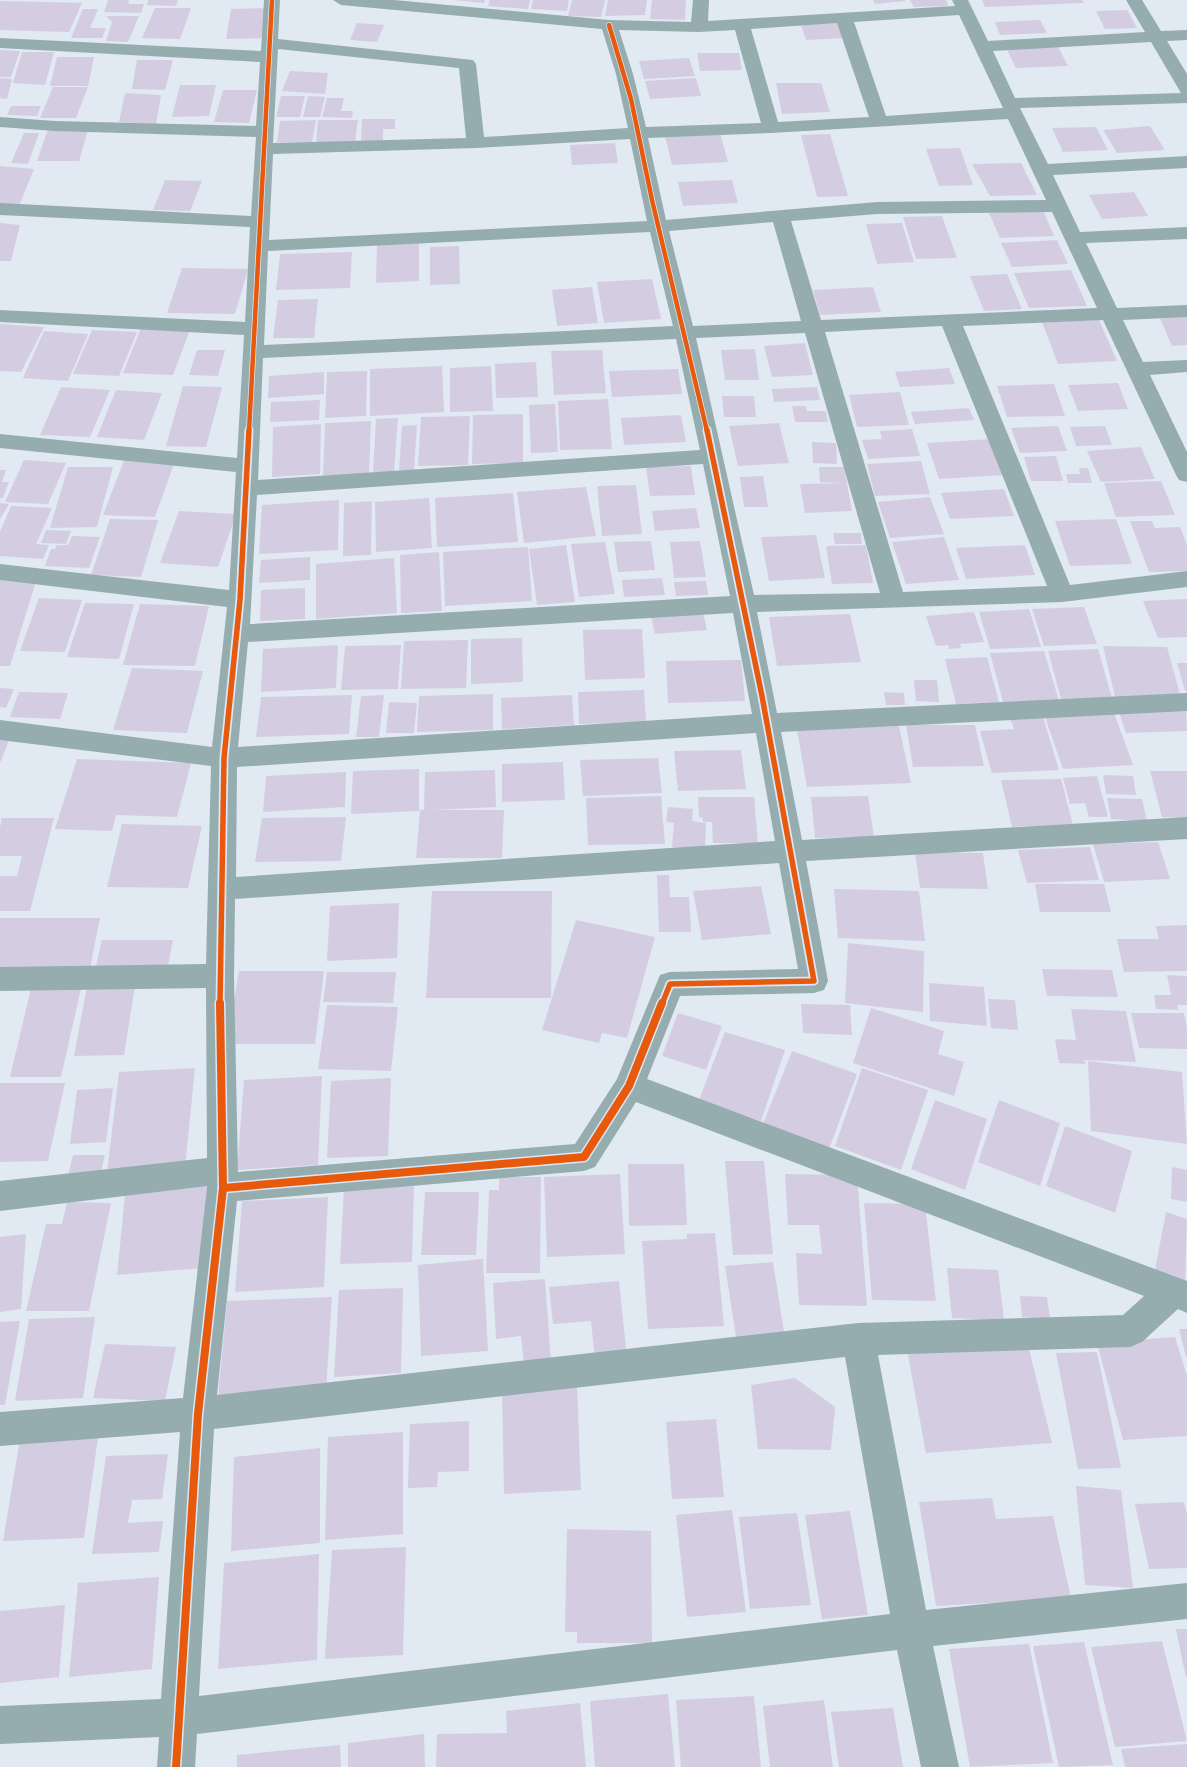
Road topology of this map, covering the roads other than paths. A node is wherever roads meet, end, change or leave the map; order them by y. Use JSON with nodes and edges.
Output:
{"nodes":[{"id":1,"x":272,"y":0,"type":"edge"},
{"id":2,"x":341,"y":0,"type":"edge"},
{"id":3,"x":700,"y":0,"type":"edge"},
{"id":4,"x":1134,"y":0,"type":"edge"},
{"id":5,"x":962,"y":5,"type":"edge"},
{"id":6,"x":844,"y":18,"type":"junction"},
{"id":7,"x":609,"y":24,"type":"junction"},
{"id":8,"x":742,"y":24,"type":"junction"},
{"id":9,"x":699,"y":27,"type":"junction"},
{"id":10,"x":1187,"y":35,"type":"edge"},
{"id":11,"x":1156,"y":37,"type":"junction"},
{"id":12,"x":0,"y":43,"type":"edge"},
{"id":13,"x":982,"y":46,"type":"junction"},
{"id":14,"x":269,"y":50,"type":"junction"},
{"id":15,"x":1187,"y":89,"type":"edge"},
{"id":16,"x":1187,"y":98,"type":"edge"},
{"id":17,"x":1011,"y":108,"type":"junction"},
{"id":18,"x":0,"y":122,"type":"edge"},
{"id":19,"x":879,"y":122,"type":"junction"},
{"id":20,"x":771,"y":128,"type":"junction"},
{"id":21,"x":637,"y":132,"type":"junction"},
{"id":22,"x":264,"y":140,"type":"junction"},
{"id":23,"x":476,"y":144,"type":"junction"},
{"id":24,"x":1187,"y":162,"type":"edge"},
{"id":25,"x":1041,"y":170,"type":"junction"},
{"id":26,"x":1058,"y":206,"type":"junction"},
{"id":27,"x":0,"y":209,"type":"edge"},
{"id":28,"x":780,"y":215,"type":"junction"},
{"id":29,"x":659,"y":226,"type":"junction"},
{"id":30,"x":1187,"y":233,"type":"edge"},
{"id":31,"x":259,"y":234,"type":"junction"},
{"id":32,"x":1074,"y":238,"type":"junction"},
{"id":33,"x":1187,"y":311,"type":"edge"},
{"id":34,"x":1109,"y":313,"type":"junction"},
{"id":35,"x":0,"y":316,"type":"edge"},
{"id":36,"x":950,"y":320,"type":"junction"},
{"id":37,"x":814,"y":326,"type":"junction"},
{"id":38,"x":686,"y":332,"type":"junction"},
{"id":39,"x":253,"y":340,"type":"junction"},
{"id":40,"x":1187,"y":366,"type":"edge"},
{"id":41,"x":1136,"y":369,"type":"junction"},
{"id":42,"x":0,"y":440,"type":"edge"},
{"id":43,"x":713,"y":456,"type":"junction"},
{"id":44,"x":1186,"y":470,"type":"edge"},
{"id":45,"x":245,"y":477,"type":"junction"},
{"id":46,"x":0,"y":572,"type":"edge"},
{"id":47,"x":1187,"y":579,"type":"edge"},
{"id":48,"x":1062,"y":594,"type":"junction"},
{"id":49,"x":240,"y":600,"type":"junction"},
{"id":50,"x":894,"y":601,"type":"junction"},
{"id":51,"x":744,"y":604,"type":"junction"},
{"id":52,"x":236,"y":634,"type":"junction"},
{"id":53,"x":1187,"y":702,"type":"edge"},
{"id":54,"x":767,"y":724,"type":"junction"},
{"id":55,"x":0,"y":730,"type":"edge"},
{"id":56,"x":224,"y":758,"type":"junction"},
{"id":57,"x":1187,"y":828,"type":"edge"},
{"id":58,"x":790,"y":851,"type":"junction"},
{"id":59,"x":222,"y":889,"type":"junction"},
{"id":60,"x":220,"y":976,"type":"junction"},
{"id":61,"x":0,"y":979,"type":"edge"},
{"id":62,"x":629,"y":1086,"type":"junction"},
{"id":63,"x":223,"y":1179,"type":"junction"},
{"id":64,"x":0,"y":1196,"type":"edge"},
{"id":65,"x":1180,"y":1295,"type":"edge"},
{"id":66,"x":858,"y":1340,"type":"junction"},
{"id":67,"x":198,"y":1414,"type":"junction"},
{"id":68,"x":0,"y":1429,"type":"edge"},
{"id":69,"x":1187,"y":1602,"type":"edge"},
{"id":70,"x":910,"y":1630,"type":"junction"},
{"id":71,"x":180,"y":1716,"type":"junction"},
{"id":72,"x":0,"y":1725,"type":"edge"},
{"id":73,"x":176,"y":1767,"type":"edge"},
{"id":74,"x":940,"y":1767,"type":"edge"}],
"edges":[{"from":1,"to":14,"type":"street"},
{"from":2,"to":7,"type":"street"},
{"from":3,"to":9,"type":"street"},
{"from":4,"to":11,"type":"street"},
{"from":5,"to":6,"type":"street"},
{"from":5,"to":13,"type":"street"},
{"from":6,"to":8,"type":"street"},
{"from":6,"to":19,"type":"street"},
{"from":7,"to":9,"type":"street"},
{"from":7,"to":21,"type":"street"},
{"from":8,"to":9,"type":"street"},
{"from":8,"to":20,"type":"street"},
{"from":10,"to":11,"type":"street"},
{"from":11,"to":13,"type":"street"},
{"from":11,"to":15,"type":"street"},
{"from":12,"to":14,"type":"street"},
{"from":13,"to":17,"type":"street"},
{"from":14,"to":22,"type":"street"},
{"from":14,"to":23,"type":"street"},
{"from":16,"to":17,"type":"street"},
{"from":17,"to":19,"type":"street"},
{"from":17,"to":25,"type":"street"},
{"from":18,"to":22,"type":"street"},
{"from":19,"to":20,"type":"street"},
{"from":20,"to":21,"type":"street"},
{"from":21,"to":23,"type":"street"},
{"from":21,"to":29,"type":"street"},
{"from":22,"to":23,"type":"street"},
{"from":22,"to":31,"type":"street"},
{"from":24,"to":25,"type":"street"},
{"from":25,"to":26,"type":"street"},
{"from":26,"to":28,"type":"street"},
{"from":26,"to":32,"type":"street"},
{"from":27,"to":31,"type":"street"},
{"from":28,"to":29,"type":"street"},
{"from":28,"to":37,"type":"street"},
{"from":29,"to":31,"type":"street"},
{"from":29,"to":38,"type":"street"},
{"from":30,"to":32,"type":"street"},
{"from":31,"to":39,"type":"street"},
{"from":32,"to":34,"type":"street"},
{"from":33,"to":34,"type":"street"},
{"from":34,"to":36,"type":"street"},
{"from":34,"to":41,"type":"street"},
{"from":35,"to":39,"type":"street"},
{"from":36,"to":37,"type":"street"},
{"from":36,"to":48,"type":"street"},
{"from":37,"to":38,"type":"street"},
{"from":37,"to":50,"type":"street"},
{"from":38,"to":39,"type":"street"},
{"from":38,"to":43,"type":"street"},
{"from":39,"to":45,"type":"street"},
{"from":40,"to":41,"type":"street"},
{"from":41,"to":44,"type":"street"},
{"from":42,"to":45,"type":"street"},
{"from":43,"to":45,"type":"street"},
{"from":43,"to":51,"type":"street"},
{"from":45,"to":49,"type":"street"},
{"from":46,"to":49,"type":"street"},
{"from":47,"to":48,"type":"street"},
{"from":48,"to":50,"type":"street"},
{"from":49,"to":52,"type":"street"},
{"from":50,"to":51,"type":"street"},
{"from":51,"to":52,"type":"street"},
{"from":51,"to":54,"type":"street"},
{"from":52,"to":56,"type":"street"},
{"from":53,"to":54,"type":"street"},
{"from":54,"to":56,"type":"street"},
{"from":54,"to":58,"type":"street"},
{"from":55,"to":56,"type":"street"},
{"from":56,"to":59,"type":"street"},
{"from":57,"to":58,"type":"street"},
{"from":58,"to":59,"type":"street"},
{"from":58,"to":62,"type":"street"},
{"from":59,"to":60,"type":"street"},
{"from":60,"to":61,"type":"street"},
{"from":60,"to":63,"type":"street"},
{"from":62,"to":63,"type":"street"},
{"from":62,"to":65,"type":"street"},
{"from":63,"to":64,"type":"street"},
{"from":63,"to":67,"type":"street"},
{"from":65,"to":66,"type":"street"},
{"from":66,"to":67,"type":"street"},
{"from":66,"to":70,"type":"street"},
{"from":67,"to":68,"type":"street"},
{"from":67,"to":71,"type":"street"},
{"from":69,"to":70,"type":"street"},
{"from":70,"to":71,"type":"street"},
{"from":70,"to":74,"type":"street"},
{"from":71,"to":72,"type":"street"},
{"from":71,"to":73,"type":"street"}]}
